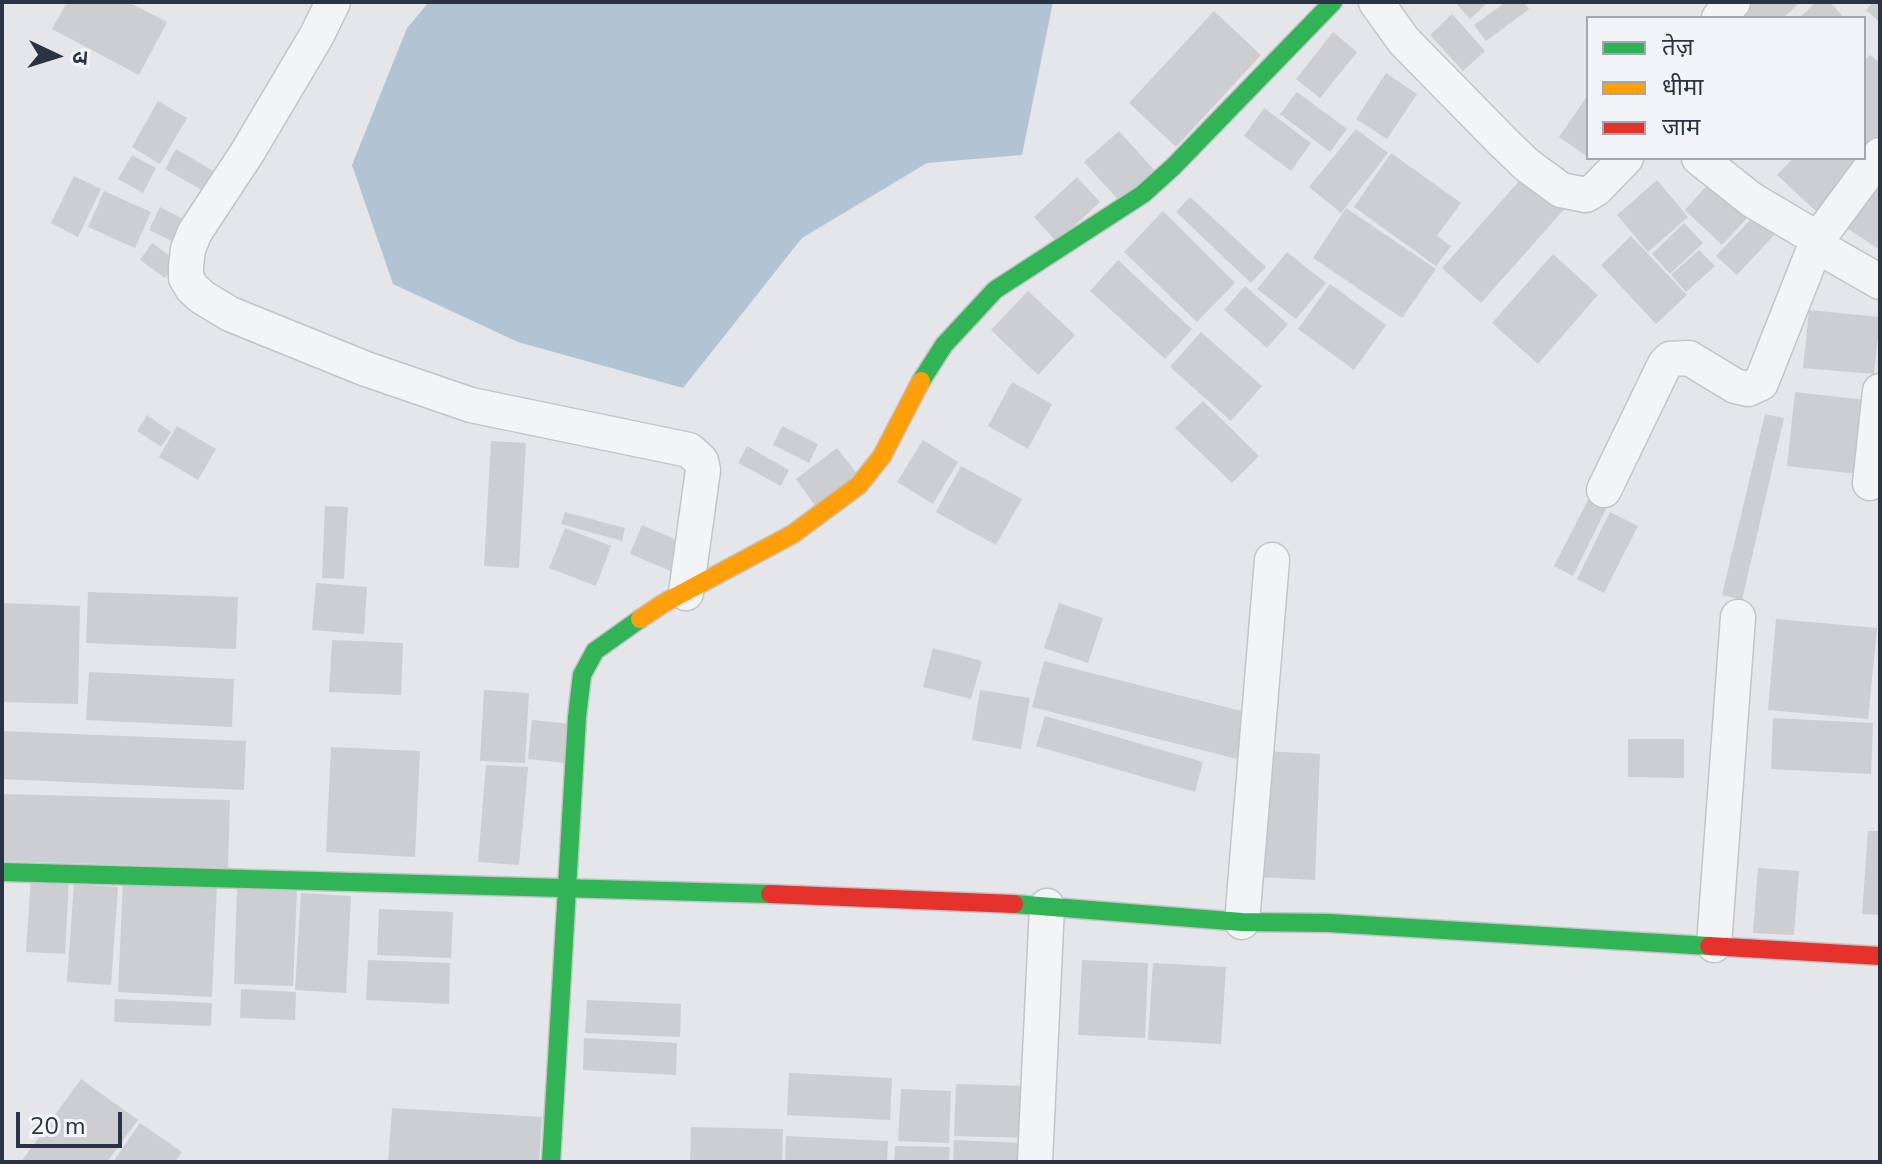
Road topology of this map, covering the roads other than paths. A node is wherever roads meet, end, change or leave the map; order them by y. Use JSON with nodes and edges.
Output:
{"nodes":[{"id":1,"x":333,"y":2,"type":"edge"},
{"id":2,"x":1333,"y":2,"type":"edge"},
{"id":3,"x":1376,"y":2,"type":"edge"},
{"id":4,"x":1880,"y":155,"type":"edge"},
{"id":5,"x":1624,"y":160,"type":"edge"},
{"id":6,"x":1702,"y":160,"type":"edge"},
{"id":7,"x":1818,"y":239,"type":"junction"},
{"id":8,"x":1880,"y":282,"type":"edge"},
{"id":9,"x":1880,"y":391,"type":"edge"},
{"id":10,"x":1870,"y":483,"type":"dead end"},
{"id":11,"x":1604,"y":490,"type":"dead end"},
{"id":12,"x":1272,"y":560,"type":"dead end"},
{"id":13,"x":686,"y":593,"type":"junction"},
{"id":14,"x":1738,"y":617,"type":"dead end"},
{"id":15,"x":2,"y":872,"type":"edge"},
{"id":16,"x":567,"y":886,"type":"junction"},
{"id":17,"x":1047,"y":906,"type":"junction"},
{"id":18,"x":1242,"y":922,"type":"junction"},
{"id":19,"x":1714,"y":945,"type":"junction"},
{"id":20,"x":1880,"y":956,"type":"edge"},
{"id":21,"x":551,"y":1162,"type":"edge"},
{"id":22,"x":1035,"y":1162,"type":"edge"}],
"edges":[{"from":1,"to":13,"type":"street"},
{"from":2,"to":13,"type":"street"},
{"from":3,"to":5,"type":"street"},
{"from":4,"to":7,"type":"street"},
{"from":6,"to":7,"type":"street"},
{"from":7,"to":8,"type":"street"},
{"from":7,"to":11,"type":"street"},
{"from":9,"to":10,"type":"street"},
{"from":12,"to":18,"type":"street"},
{"from":13,"to":16,"type":"street"},
{"from":14,"to":19,"type":"street"},
{"from":15,"to":16,"type":"street"},
{"from":16,"to":17,"type":"street"},
{"from":16,"to":21,"type":"street"},
{"from":17,"to":18,"type":"street"},
{"from":17,"to":22,"type":"street"},
{"from":18,"to":19,"type":"street"},
{"from":19,"to":20,"type":"street"}]}
